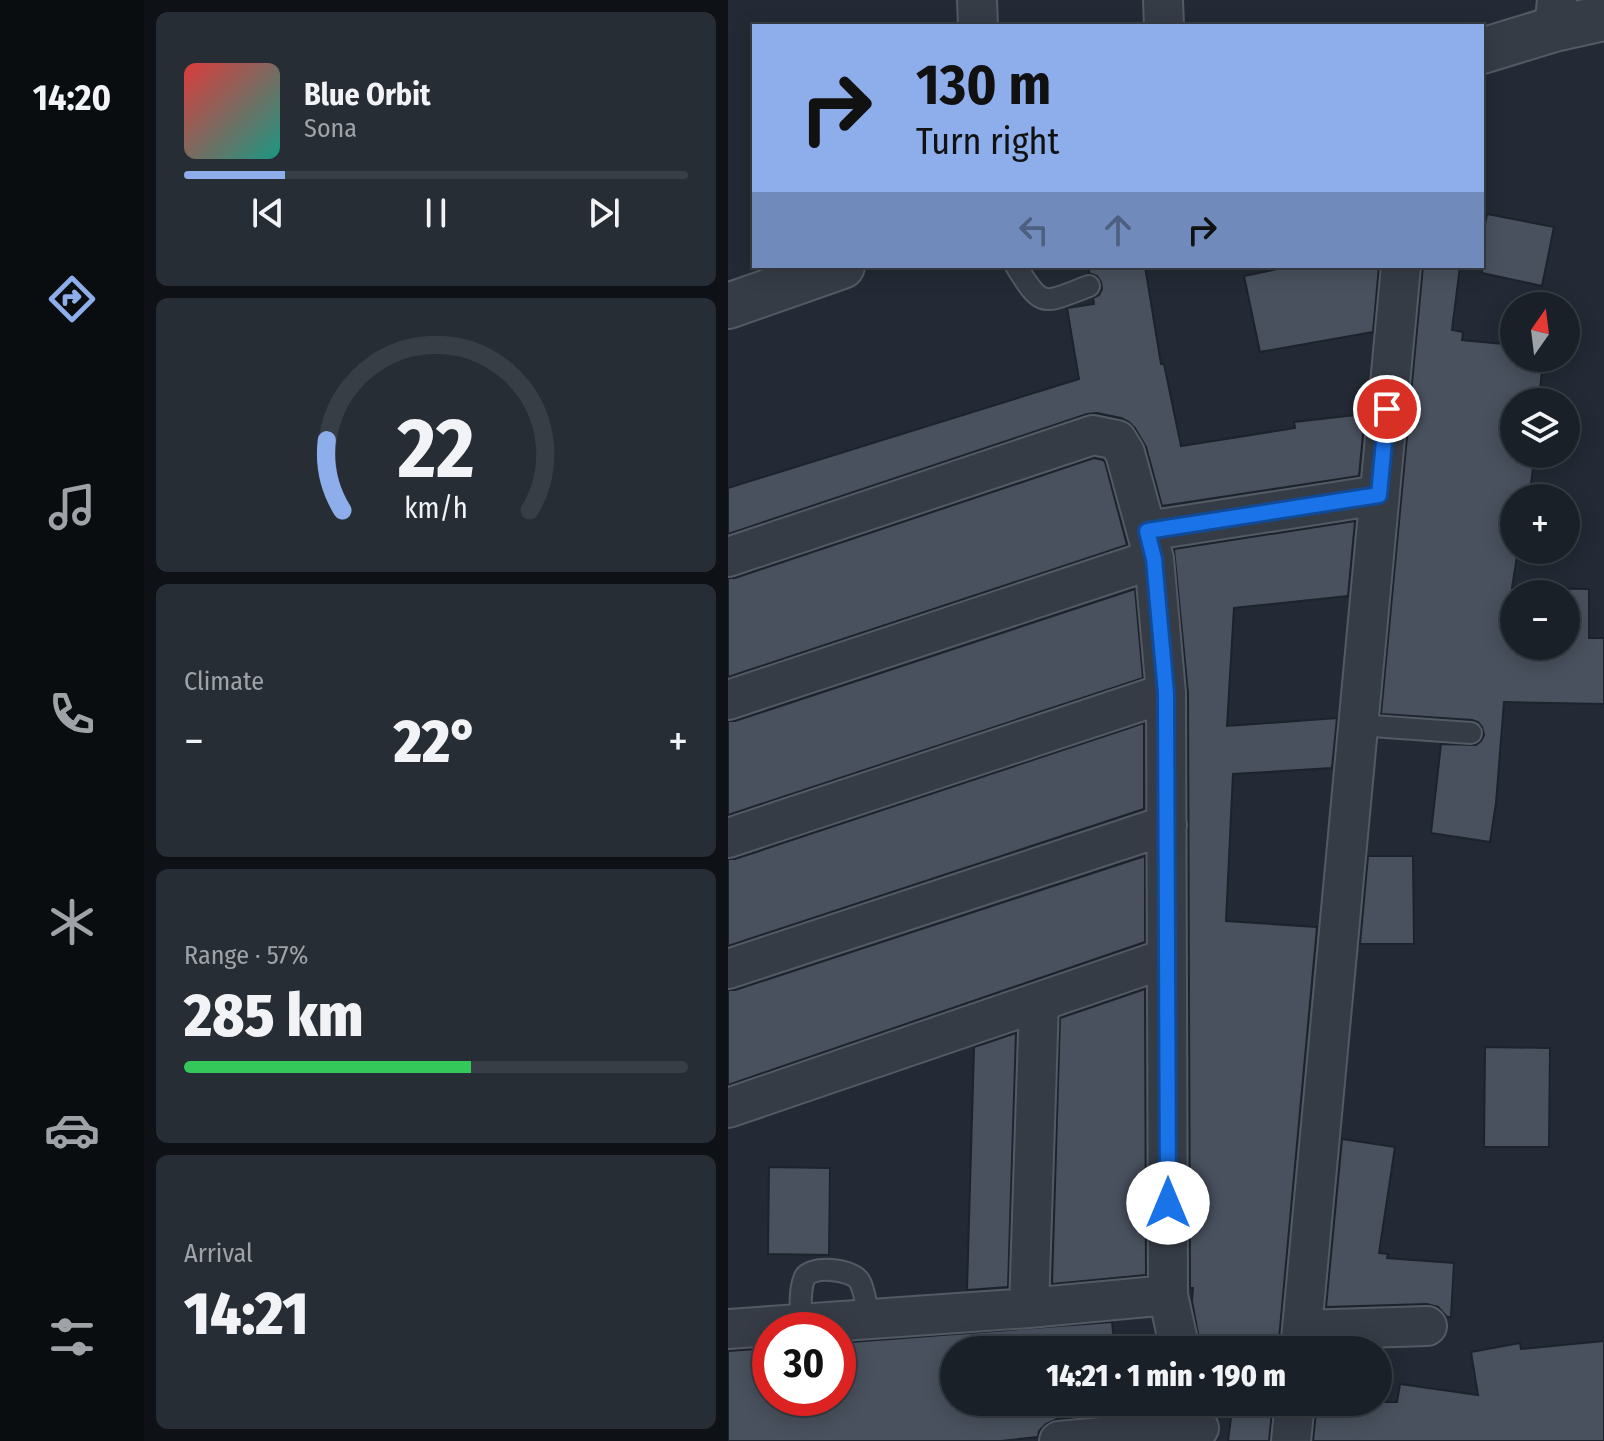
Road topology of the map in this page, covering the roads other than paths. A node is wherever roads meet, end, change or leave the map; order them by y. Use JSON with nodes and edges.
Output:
{"nodes":[{"id":1,"x":977,"y":0,"type":"edge"},
{"id":2,"x":1163,"y":0,"type":"edge"},
{"id":3,"x":1555,"y":14,"type":"edge"},
{"id":4,"x":1604,"y":18,"type":"edge"},
{"id":5,"x":978,"y":24,"type":"edge"},
{"id":6,"x":1164,"y":24,"type":"edge"},
{"id":7,"x":1484,"y":50,"type":"edge"},
{"id":8,"x":836,"y":268,"type":"edge"},
{"id":9,"x":1017,"y":268,"type":"edge"},
{"id":10,"x":1401,"y":268,"type":"edge"},
{"id":11,"x":1089,"y":286,"type":"dead end"},
{"id":12,"x":728,"y":306,"type":"edge"},
{"id":13,"x":1379,"y":495,"type":"junction"},
{"id":14,"x":1150,"y":545,"type":"junction"},
{"id":15,"x":728,"y":557,"type":"edge"},
{"id":16,"x":1166,"y":693,"type":"junction"},
{"id":17,"x":728,"y":700,"type":"edge"},
{"id":18,"x":1358,"y":725,"type":"junction"},
{"id":19,"x":1471,"y":733,"type":"dead end"},
{"id":20,"x":1167,"y":825,"type":"junction"},
{"id":21,"x":728,"y":838,"type":"edge"},
{"id":22,"x":1167,"y":958,"type":"junction"},
{"id":23,"x":728,"y":969,"type":"edge"},
{"id":24,"x":1039,"y":1002,"type":"junction"},
{"id":25,"x":728,"y":1108,"type":"edge"},
{"id":26,"x":1168,"y":1295,"type":"junction"},
{"id":27,"x":1029,"y":1308,"type":"junction"},
{"id":28,"x":802,"y":1312,"type":"edge"},
{"id":29,"x":869,"y":1320,"type":"junction"},
{"id":30,"x":856,"y":1321,"type":"edge"},
{"id":31,"x":1427,"y":1326,"type":"dead end"},
{"id":32,"x":752,"y":1327,"type":"edge"},
{"id":33,"x":728,"y":1329,"type":"edge"},
{"id":34,"x":1177,"y":1336,"type":"edge"},
{"id":35,"x":1301,"y":1336,"type":"edge"},
{"id":36,"x":1337,"y":1336,"type":"edge"},
{"id":37,"x":1294,"y":1416,"type":"edge"},
{"id":38,"x":1198,"y":1424,"type":"edge"},
{"id":39,"x":1059,"y":1441,"type":"edge"},
{"id":40,"x":1291,"y":1441,"type":"edge"}],
"edges":[{"from":1,"to":5,"type":"street"},
{"from":2,"to":6,"type":"street"},
{"from":3,"to":4,"type":"street"},
{"from":3,"to":7,"type":"street"},
{"from":8,"to":12,"type":"street"},
{"from":9,"to":11,"type":"lane"},
{"from":10,"to":13,"type":"street"},
{"from":13,"to":14,"type":"street"},
{"from":13,"to":18,"type":"street"},
{"from":14,"to":15,"type":"street"},
{"from":14,"to":16,"type":"street"},
{"from":14,"to":17,"type":"street"},
{"from":16,"to":20,"type":"street"},
{"from":16,"to":21,"type":"street"},
{"from":18,"to":19,"type":"lane"},
{"from":18,"to":35,"type":"street"},
{"from":20,"to":22,"type":"street"},
{"from":20,"to":23,"type":"street"},
{"from":22,"to":24,"type":"street"},
{"from":22,"to":26,"type":"street"},
{"from":24,"to":25,"type":"street"},
{"from":24,"to":27,"type":"street"},
{"from":26,"to":27,"type":"street"},
{"from":26,"to":34,"type":"street"},
{"from":27,"to":29,"type":"street"},
{"from":28,"to":29,"type":"lane"},
{"from":29,"to":30,"type":"street"},
{"from":31,"to":36,"type":"street"},
{"from":32,"to":33,"type":"street"},
{"from":37,"to":40,"type":"street"},
{"from":38,"to":39,"type":"street"}]}
